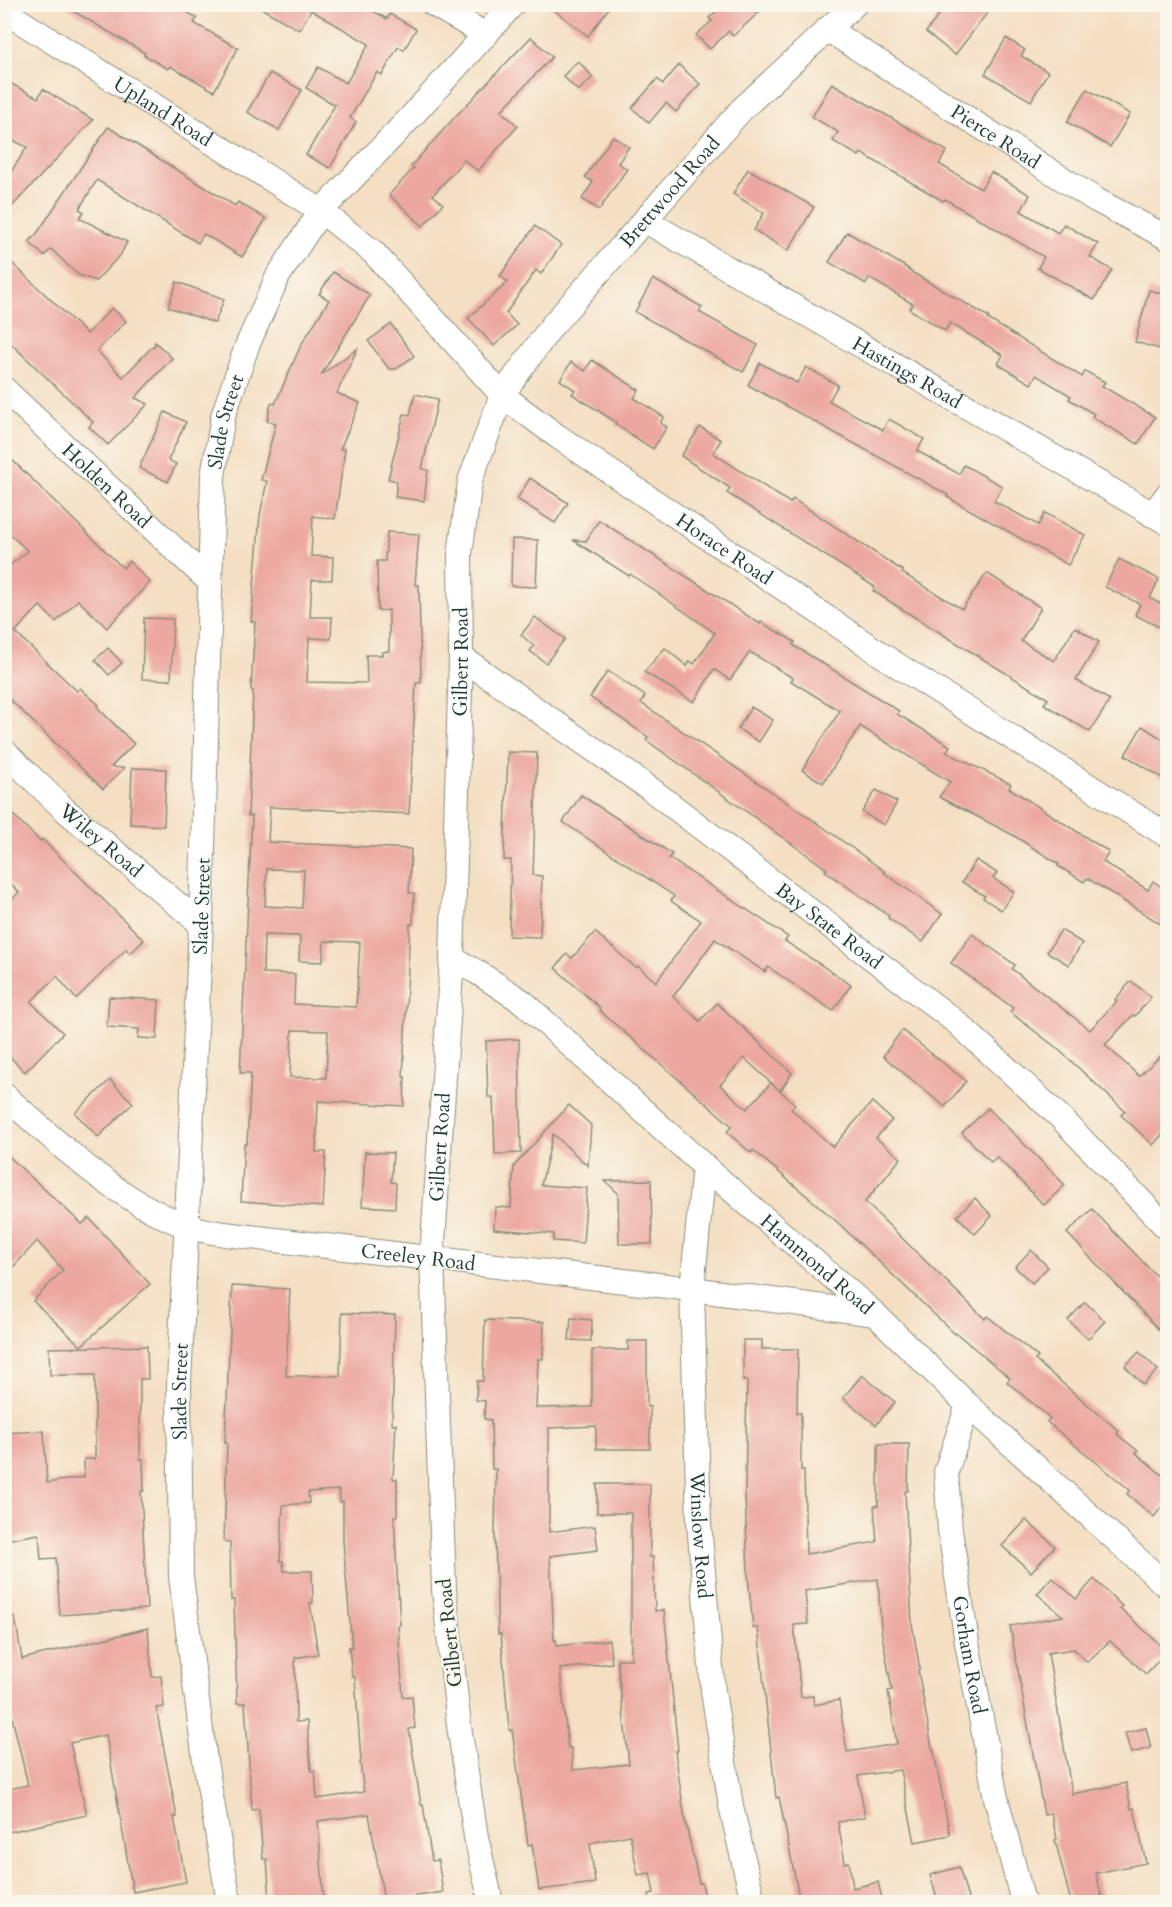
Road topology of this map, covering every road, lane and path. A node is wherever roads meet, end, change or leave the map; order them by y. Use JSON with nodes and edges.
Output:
{"nodes":[{"id":1,"x":433,"y":4,"type":"edge"},
{"id":2,"x":513,"y":4,"type":"edge"},
{"id":3,"x":855,"y":4,"type":"edge"},
{"id":4,"x":4,"y":10,"type":"edge"},
{"id":5,"x":827,"y":29,"type":"junction"},
{"id":6,"x":486,"y":35,"type":"junction"},
{"id":7,"x":321,"y":212,"type":"junction"},
{"id":8,"x":646,"y":220,"type":"junction"},
{"id":9,"x":1167,"y":238,"type":"edge"},
{"id":10,"x":4,"y":389,"type":"edge"},
{"id":11,"x":502,"y":395,"type":"junction"},
{"id":12,"x":1167,"y":494,"type":"edge"},
{"id":13,"x":1160,"y":519,"type":"edge"},
{"id":14,"x":210,"y":582,"type":"junction"},
{"id":15,"x":461,"y":657,"type":"junction"},
{"id":16,"x":4,"y":751,"type":"edge"},
{"id":17,"x":1167,"y":836,"type":"edge"},
{"id":18,"x":201,"y":924,"type":"junction"},
{"id":19,"x":452,"y":959,"type":"junction"},
{"id":20,"x":4,"y":1095,"type":"edge"},
{"id":21,"x":704,"y":1166,"type":"junction"},
{"id":22,"x":186,"y":1226,"type":"junction"},
{"id":23,"x":1167,"y":1229,"type":"edge"},
{"id":24,"x":432,"y":1257,"type":"junction"},
{"id":25,"x":692,"y":1289,"type":"junction"},
{"id":26,"x":874,"y":1314,"type":"junction"},
{"id":27,"x":968,"y":1405,"type":"junction"},
{"id":28,"x":1167,"y":1587,"type":"edge"},
{"id":29,"x":230,"y":1902,"type":"edge"},
{"id":30,"x":491,"y":1902,"type":"edge"},
{"id":31,"x":753,"y":1902,"type":"edge"},
{"id":32,"x":1023,"y":1902,"type":"edge"}],
"edges":[{"from":1,"to":6,"type":"street"},
{"from":2,"to":6,"type":"street","name":"Slade Street"},
{"from":3,"to":5,"type":"street","name":"Brettwood Road"},
{"from":4,"to":7,"type":"street","name":"Upland Road"},
{"from":5,"to":8,"type":"street","name":"Brettwood Road"},
{"from":5,"to":9,"type":"street","name":"Pierce Road"},
{"from":6,"to":7,"type":"street","name":"Slade Street"},
{"from":7,"to":11,"type":"street","name":"Horace Road"},
{"from":7,"to":14,"type":"street","name":"Slade Street"},
{"from":8,"to":11,"type":"street","name":"Brettwood Road"},
{"from":8,"to":13,"type":"street","name":"Hastings Road"},
{"from":10,"to":14,"type":"street","name":"Holden Road"},
{"from":11,"to":15,"type":"street","name":"Gilbert Road"},
{"from":11,"to":17,"type":"street","name":"Horace Road"},
{"from":12,"to":13,"type":"street"},
{"from":14,"to":18,"type":"street","name":"Slade Street"},
{"from":15,"to":19,"type":"street","name":"Gilbert Road"},
{"from":15,"to":23,"type":"street","name":"Bay State Road"},
{"from":16,"to":18,"type":"street","name":"Wiley Road"},
{"from":18,"to":22,"type":"street","name":"Slade Street"},
{"from":19,"to":21,"type":"street","name":"Hammond Road"},
{"from":19,"to":24,"type":"street","name":"Gilbert Road"},
{"from":20,"to":22,"type":"street","name":"Creeley Road"},
{"from":21,"to":25,"type":"street","name":"Winslow Road"},
{"from":21,"to":26,"type":"street","name":"Hammond Road"},
{"from":22,"to":24,"type":"street","name":"Creeley Road"},
{"from":22,"to":29,"type":"street","name":"Slade Street"},
{"from":24,"to":25,"type":"street","name":"Creeley Road"},
{"from":24,"to":30,"type":"street","name":"Gilbert Road"},
{"from":25,"to":26,"type":"street","name":"Creeley Road"},
{"from":25,"to":31,"type":"street","name":"Winslow Road"},
{"from":26,"to":27,"type":"street","name":"Hammond Road"},
{"from":27,"to":28,"type":"street","name":"Hammond Road"},
{"from":27,"to":32,"type":"street","name":"Gorham Road"}]}
